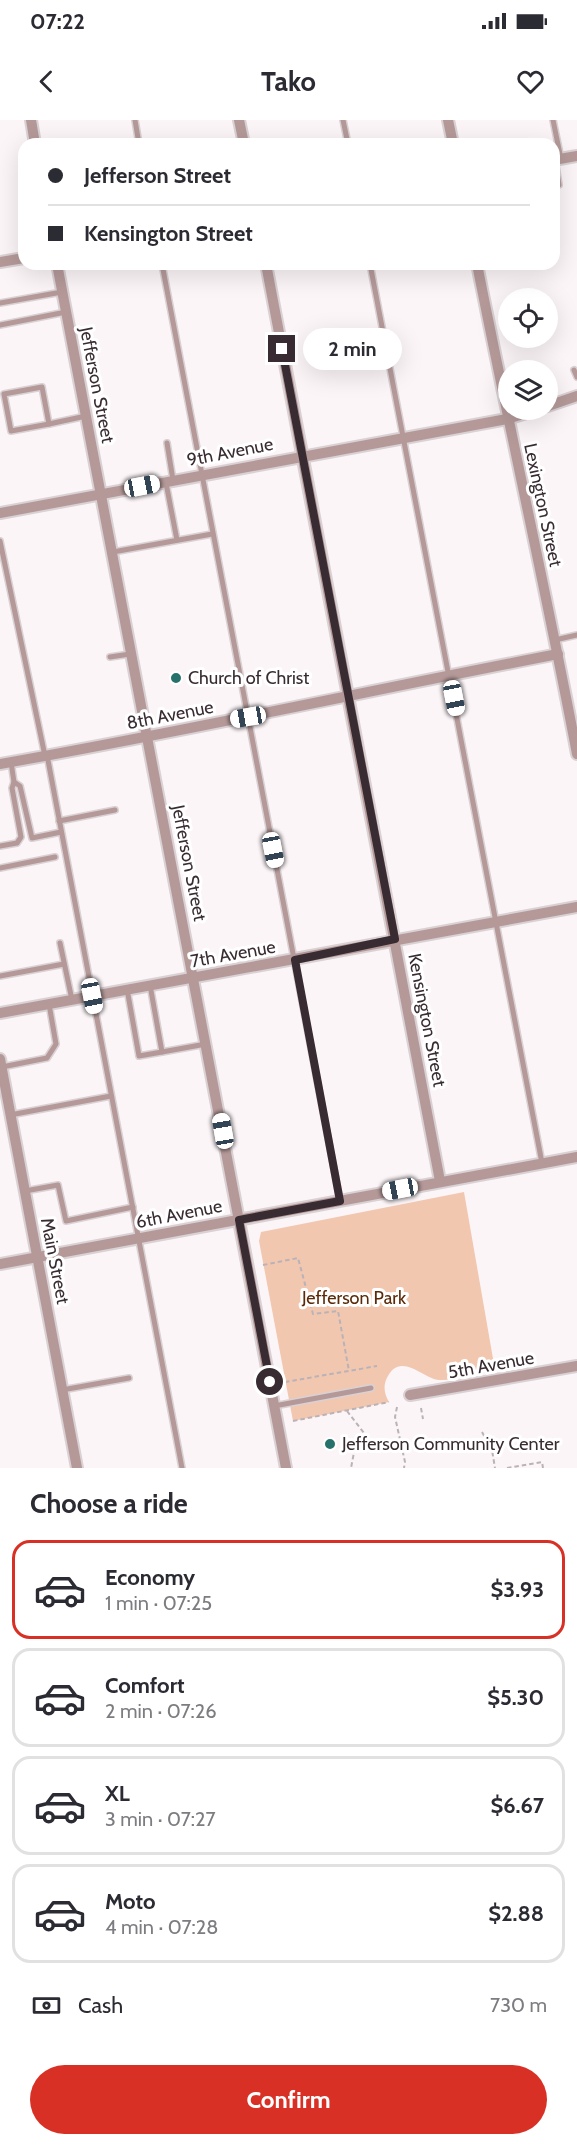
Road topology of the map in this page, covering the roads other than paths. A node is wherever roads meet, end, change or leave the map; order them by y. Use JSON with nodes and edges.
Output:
{"nodes":[{"id":1,"x":31,"y":120,"type":"edge"},
{"id":2,"x":135,"y":120,"type":"edge"},
{"id":3,"x":240,"y":120,"type":"edge"},
{"id":4,"x":343,"y":120,"type":"edge"},
{"id":5,"x":448,"y":120,"type":"edge"},
{"id":6,"x":553,"y":120,"type":"edge"},
{"id":7,"x":34,"y":138,"type":"edge"},
{"id":8,"x":138,"y":138,"type":"edge"},
{"id":9,"x":243,"y":138,"type":"edge"},
{"id":10,"x":347,"y":138,"type":"edge"},
{"id":11,"x":452,"y":138,"type":"edge"},
{"id":12,"x":555,"y":138,"type":"edge"},
{"id":13,"x":577,"y":156,"type":"edge"},
{"id":14,"x":560,"y":159,"type":"edge"},
{"id":15,"x":18,"y":259,"type":"edge"},
{"id":16,"x":0,"y":262,"type":"edge"},
{"id":17,"x":58,"y":270,"type":"edge"},
{"id":18,"x":163,"y":270,"type":"edge"},
{"id":19,"x":267,"y":270,"type":"edge"},
{"id":20,"x":371,"y":270,"type":"edge"},
{"id":21,"x":478,"y":270,"type":"edge"},
{"id":22,"x":62,"y":292,"type":"junction"},
{"id":23,"x":0,"y":303,"type":"edge"},
{"id":24,"x":66,"y":312,"type":"junction"},
{"id":25,"x":0,"y":325,"type":"edge"},
{"id":26,"x":499,"y":360,"type":"edge"},
{"id":27,"x":574,"y":370,"type":"dead end"},
{"id":28,"x":577,"y":377,"type":"edge"},
{"id":29,"x":577,"y":396,"type":"edge"},
{"id":30,"x":558,"y":403,"type":"edge"},
{"id":31,"x":86,"y":416,"type":"junction"},
{"id":32,"x":502,"y":420,"type":"edge"},
{"id":33,"x":507,"y":420,"type":"edge"},
{"id":34,"x":49,"y":424,"type":"junction"},
{"id":35,"x":404,"y":438,"type":"junction"},
{"id":36,"x":167,"y":443,"type":"dead end"},
{"id":37,"x":303,"y":455,"type":"junction"},
{"id":38,"x":201,"y":474,"type":"junction"},
{"id":39,"x":170,"y":480,"type":"junction"},
{"id":40,"x":101,"y":494,"type":"junction"},
{"id":41,"x":0,"y":513,"type":"edge"},
{"id":42,"x":212,"y":534,"type":"junction"},
{"id":43,"x":177,"y":540,"type":"junction"},
{"id":44,"x":0,"y":542,"type":"edge"},
{"id":45,"x":113,"y":552,"type":"junction"},
{"id":46,"x":577,"y":635,"type":"edge"},
{"id":47,"x":555,"y":640,"type":"junction"},
{"id":48,"x":132,"y":653,"type":"junction"},
{"id":49,"x":558,"y":654,"type":"junction"},
{"id":50,"x":110,"y":657,"type":"dead end"},
{"id":51,"x":450,"y":675,"type":"junction"},
{"id":52,"x":240,"y":679,"type":"junction"},
{"id":53,"x":216,"y":683,"type":"dead end"},
{"id":54,"x":349,"y":698,"type":"junction"},
{"id":55,"x":248,"y":717,"type":"junction"},
{"id":56,"x":574,"y":722,"type":"edge"},
{"id":57,"x":148,"y":735,"type":"junction"},
{"id":58,"x":577,"y":754,"type":"edge"},
{"id":59,"x":46,"y":755,"type":"junction"},
{"id":60,"x":5,"y":763,"type":"edge"},
{"id":61,"x":14,"y":782,"type":"junction"},
{"id":62,"x":115,"y":810,"type":"dead end"},
{"id":63,"x":59,"y":821,"type":"junction"},
{"id":64,"x":61,"y":832,"type":"junction"},
{"id":65,"x":0,"y":846,"type":"edge"},
{"id":66,"x":55,"y":857,"type":"dead end"},
{"id":67,"x":0,"y":868,"type":"edge"},
{"id":68,"x":577,"y":907,"type":"edge"},
{"id":69,"x":496,"y":922,"type":"junction"},
{"id":70,"x":395,"y":939,"type":"junction"},
{"id":71,"x":60,"y":943,"type":"dead end"},
{"id":72,"x":295,"y":960,"type":"junction"},
{"id":73,"x":64,"y":963,"type":"junction"},
{"id":74,"x":0,"y":976,"type":"edge"},
{"id":75,"x":194,"y":977,"type":"junction"},
{"id":76,"x":150,"y":985,"type":"junction"},
{"id":77,"x":127,"y":989,"type":"junction"},
{"id":78,"x":92,"y":996,"type":"junction"},
{"id":79,"x":72,"y":1000,"type":"junction"},
{"id":80,"x":49,"y":1004,"type":"junction"},
{"id":81,"x":0,"y":1013,"type":"edge"},
{"id":82,"x":207,"y":1043,"type":"junction"},
{"id":83,"x":162,"y":1052,"type":"junction"},
{"id":84,"x":1,"y":1063,"type":"edge"},
{"id":85,"x":111,"y":1096,"type":"junction"},
{"id":86,"x":10,"y":1115,"type":"junction"},
{"id":87,"x":577,"y":1157,"type":"edge"},
{"id":88,"x":542,"y":1163,"type":"junction"},
{"id":89,"x":440,"y":1181,"type":"junction"},
{"id":90,"x":25,"y":1191,"type":"junction"},
{"id":91,"x":340,"y":1201,"type":"junction"},
{"id":92,"x":133,"y":1207,"type":"junction"},
{"id":93,"x":239,"y":1220,"type":"junction"},
{"id":94,"x":138,"y":1238,"type":"junction"},
{"id":95,"x":37,"y":1257,"type":"junction"},
{"id":96,"x":0,"y":1264,"type":"edge"},
{"id":97,"x":577,"y":1366,"type":"edge"},
{"id":98,"x":129,"y":1378,"type":"dead end"},
{"id":99,"x":371,"y":1388,"type":"dead end"},
{"id":100,"x":62,"y":1390,"type":"junction"},
{"id":101,"x":410,"y":1395,"type":"dead end"},
{"id":102,"x":274,"y":1406,"type":"junction"},
{"id":103,"x":77,"y":1468,"type":"edge"},
{"id":104,"x":182,"y":1468,"type":"edge"},
{"id":105,"x":286,"y":1468,"type":"edge"}],
"edges":[{"from":1,"to":7,"type":"street"},
{"from":2,"to":8,"type":"lane"},
{"from":3,"to":9,"type":"street"},
{"from":4,"to":10,"type":"lane"},
{"from":5,"to":11,"type":"street"},
{"from":6,"to":12,"type":"lane"},
{"from":13,"to":14,"type":"street"},
{"from":15,"to":16,"type":"street"},
{"from":17,"to":22,"type":"street","name":"Jefferson Street"},
{"from":18,"to":38,"type":"lane"},
{"from":19,"to":37,"type":"street","name":"Kensington Street"},
{"from":20,"to":35,"type":"lane"},
{"from":21,"to":26,"type":"street","name":"Lexington Street"},
{"from":22,"to":23,"type":"lane"},
{"from":22,"to":24,"type":"street","name":"Jefferson Street"},
{"from":24,"to":25,"type":"lane"},
{"from":24,"to":31,"type":"street","name":"Jefferson Street"},
{"from":27,"to":28,"type":"lane"},
{"from":29,"to":30,"type":"street"},
{"from":31,"to":34,"type":"lane"},
{"from":31,"to":40,"type":"street","name":"Jefferson Street"},
{"from":32,"to":35,"type":"street","name":"9th Avenue"},
{"from":33,"to":47,"type":"street","name":"Lexington Street"},
{"from":34,"to":34,"type":"lane"},
{"from":35,"to":37,"type":"street","name":"9th Avenue"},
{"from":35,"to":51,"type":"lane"},
{"from":36,"to":39,"type":"lane"},
{"from":37,"to":38,"type":"street","name":"9th Avenue"},
{"from":37,"to":54,"type":"street","name":"Kensington Street"},
{"from":38,"to":39,"type":"street","name":"9th Avenue"},
{"from":38,"to":42,"type":"lane"},
{"from":39,"to":40,"type":"street","name":"9th Avenue"},
{"from":39,"to":43,"type":"lane"},
{"from":40,"to":41,"type":"street","name":"9th Avenue"},
{"from":40,"to":45,"type":"street","name":"Jefferson Street"},
{"from":42,"to":43,"type":"lane"},
{"from":42,"to":52,"type":"lane"},
{"from":43,"to":45,"type":"lane"},
{"from":44,"to":59,"type":"lane"},
{"from":45,"to":48,"type":"street","name":"Jefferson Street"},
{"from":46,"to":47,"type":"lane"},
{"from":47,"to":49,"type":"street","name":"Lexington Street"},
{"from":48,"to":50,"type":"lane"},
{"from":48,"to":57,"type":"street","name":"Jefferson Street"},
{"from":49,"to":51,"type":"street","name":"8th Avenue"},
{"from":49,"to":56,"type":"street","name":"Lexington Street"},
{"from":51,"to":54,"type":"street","name":"8th Avenue"},
{"from":51,"to":69,"type":"lane"},
{"from":52,"to":53,"type":"lane"},
{"from":52,"to":55,"type":"lane"},
{"from":54,"to":55,"type":"street","name":"8th Avenue"},
{"from":54,"to":70,"type":"street","name":"Kensington Street"},
{"from":55,"to":57,"type":"street","name":"8th Avenue"},
{"from":55,"to":72,"type":"lane"},
{"from":56,"to":58,"type":"street","name":"Lexington Street"},
{"from":57,"to":59,"type":"street","name":"8th Avenue"},
{"from":57,"to":75,"type":"street","name":"Jefferson Street"},
{"from":59,"to":60,"type":"street","name":"8th Avenue"},
{"from":59,"to":63,"type":"lane"},
{"from":60,"to":61,"type":"lane"},
{"from":61,"to":64,"type":"lane"},
{"from":61,"to":65,"type":"lane"},
{"from":62,"to":63,"type":"lane"},
{"from":63,"to":64,"type":"lane"},
{"from":64,"to":78,"type":"lane"},
{"from":66,"to":67,"type":"lane"},
{"from":68,"to":69,"type":"street","name":"7th Avenue"},
{"from":69,"to":70,"type":"street","name":"7th Avenue"},
{"from":69,"to":88,"type":"lane"},
{"from":70,"to":72,"type":"street","name":"7th Avenue"},
{"from":70,"to":89,"type":"street","name":"Kensington Street"},
{"from":71,"to":73,"type":"lane"},
{"from":72,"to":75,"type":"street","name":"7th Avenue"},
{"from":72,"to":91,"type":"lane"},
{"from":73,"to":74,"type":"lane"},
{"from":73,"to":79,"type":"lane"},
{"from":75,"to":76,"type":"street","name":"7th Avenue"},
{"from":75,"to":82,"type":"street","name":"Jefferson Street"},
{"from":76,"to":77,"type":"street","name":"7th Avenue"},
{"from":76,"to":83,"type":"lane"},
{"from":77,"to":78,"type":"street","name":"7th Avenue"},
{"from":77,"to":83,"type":"lane"},
{"from":78,"to":79,"type":"street","name":"7th Avenue"},
{"from":78,"to":85,"type":"lane"},
{"from":79,"to":80,"type":"street","name":"7th Avenue"},
{"from":80,"to":81,"type":"street","name":"7th Avenue"},
{"from":80,"to":84,"type":"lane"},
{"from":82,"to":83,"type":"lane"},
{"from":82,"to":93,"type":"street","name":"Jefferson Street"},
{"from":84,"to":86,"type":"street","name":"Main Street"},
{"from":85,"to":86,"type":"lane"},
{"from":85,"to":92,"type":"lane"},
{"from":86,"to":90,"type":"street","name":"Main Street"},
{"from":87,"to":88,"type":"street","name":"6th Avenue"},
{"from":88,"to":89,"type":"street","name":"6th Avenue"},
{"from":89,"to":91,"type":"street","name":"6th Avenue"},
{"from":90,"to":92,"type":"lane"},
{"from":90,"to":95,"type":"street","name":"Main Street"},
{"from":91,"to":93,"type":"street","name":"6th Avenue"},
{"from":92,"to":94,"type":"lane"},
{"from":93,"to":94,"type":"street","name":"6th Avenue"},
{"from":93,"to":102,"type":"street","name":"Jefferson Street"},
{"from":94,"to":95,"type":"street","name":"6th Avenue"},
{"from":94,"to":104,"type":"lane"},
{"from":95,"to":96,"type":"street","name":"6th Avenue"},
{"from":95,"to":100,"type":"street","name":"Main Street"},
{"from":97,"to":101,"type":"street","name":"5th Avenue"},
{"from":98,"to":100,"type":"lane"},
{"from":99,"to":102,"type":"lane"},
{"from":100,"to":103,"type":"street","name":"Main Street"},
{"from":102,"to":105,"type":"street","name":"Jefferson Street"}]}
